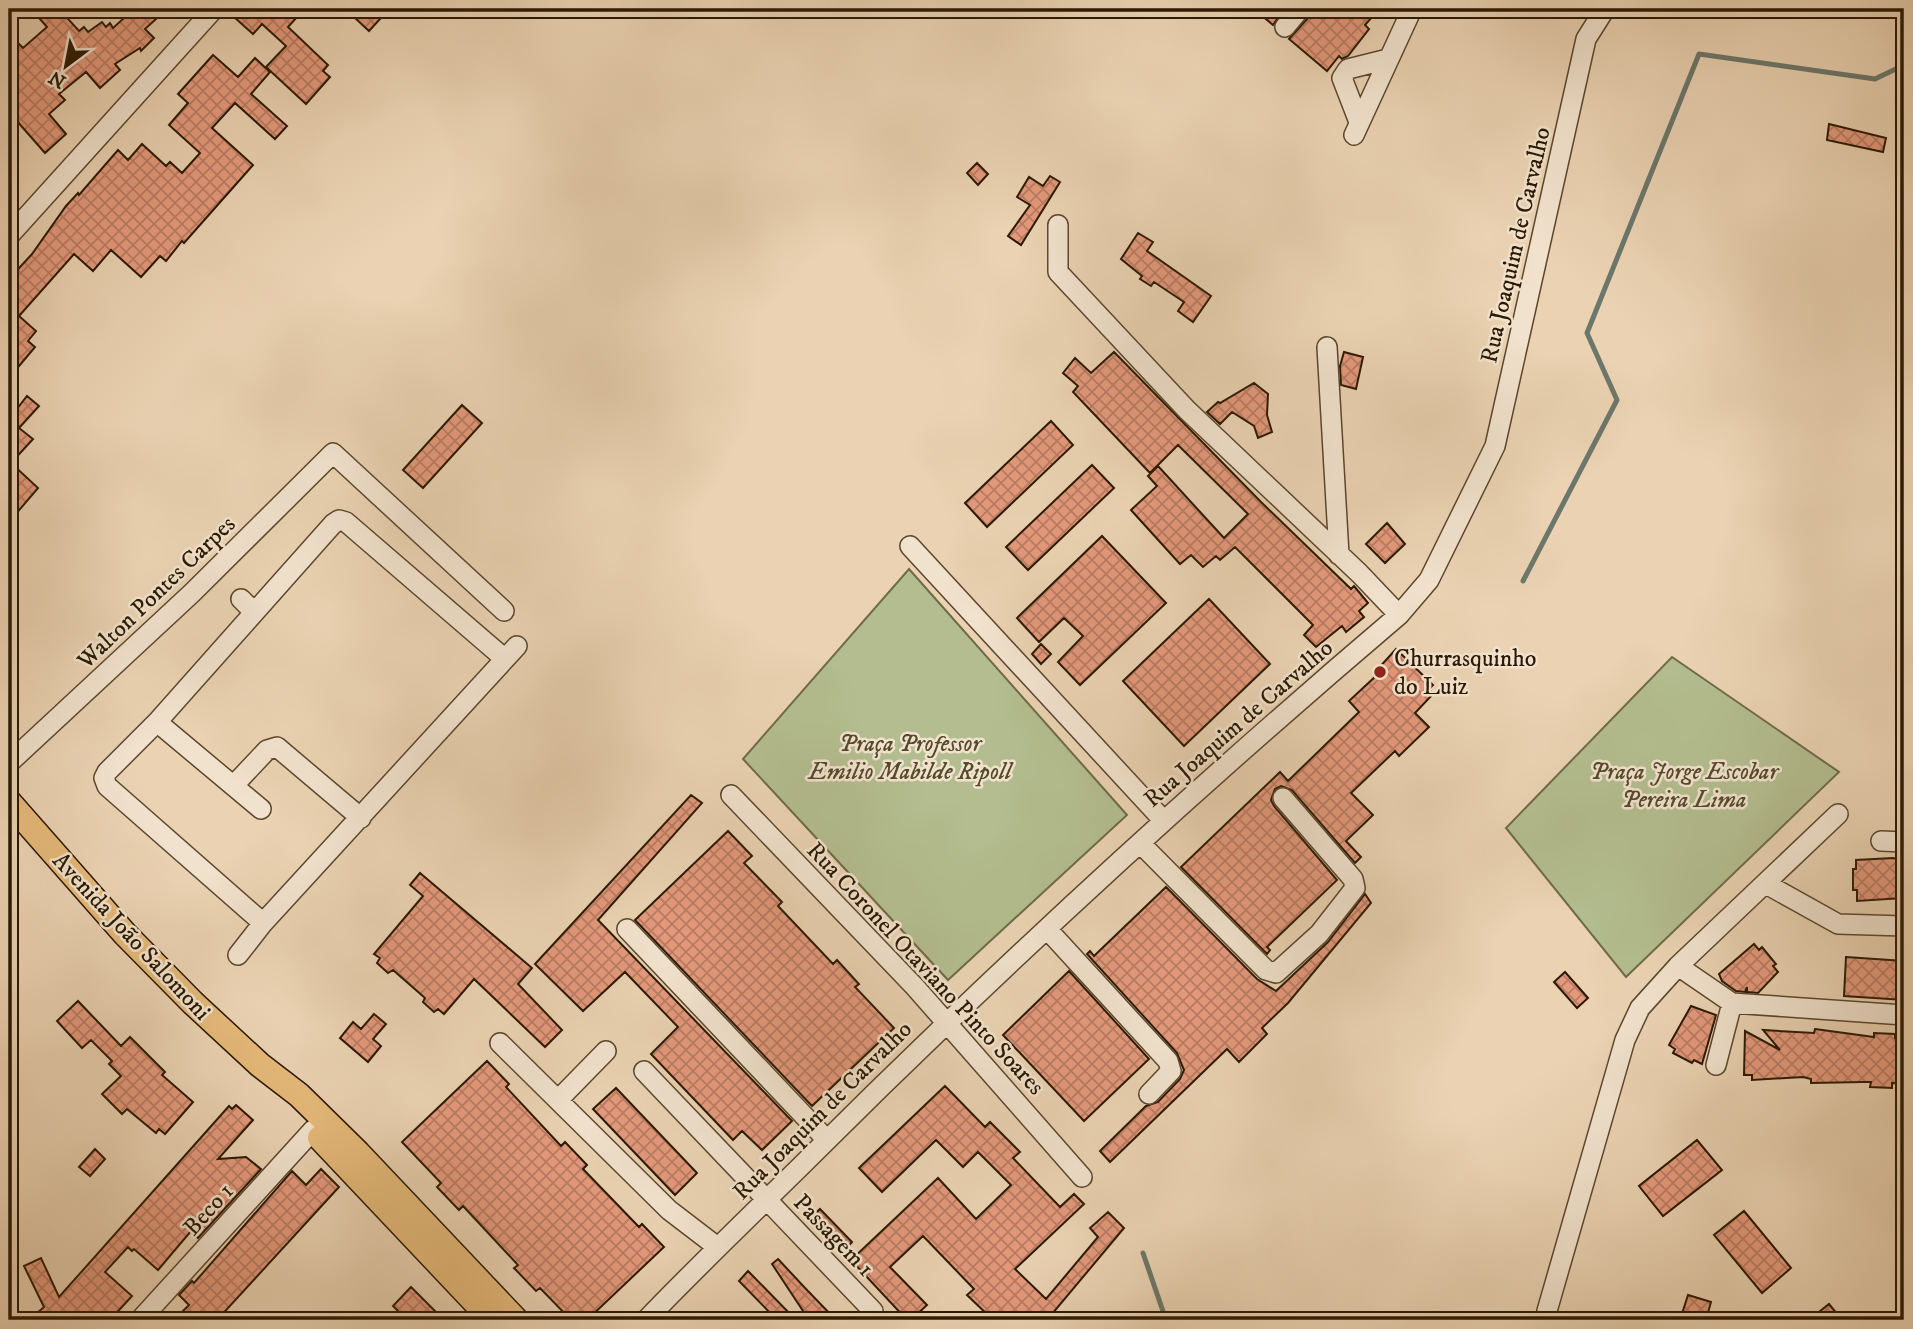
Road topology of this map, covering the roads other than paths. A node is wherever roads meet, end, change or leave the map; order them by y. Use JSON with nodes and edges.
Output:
{"nodes":[{"id":1,"x":214,"y":9,"type":"edge"},
{"id":2,"x":1300,"y":9,"type":"edge"},
{"id":3,"x":1412,"y":9,"type":"edge"},
{"id":4,"x":1605,"y":9,"type":"edge"},
{"id":5,"x":1285,"y":27,"type":"dead end"},
{"id":6,"x":1388,"y":59,"type":"junction"},
{"id":7,"x":1058,"y":225,"type":"dead end"},
{"id":8,"x":9,"y":236,"type":"edge"},
{"id":9,"x":1327,"y":347,"type":"dead end"},
{"id":10,"x":910,"y":546,"type":"dead end"},
{"id":11,"x":1339,"y":555,"type":"junction"},
{"id":12,"x":504,"y":611,"type":"dead end"},
{"id":13,"x":1399,"y":615,"type":"junction"},
{"id":14,"x":157,"y":722,"type":"junction"},
{"id":15,"x":9,"y":763,"type":"edge"},
{"id":16,"x":234,"y":785,"type":"junction"},
{"id":17,"x":731,"y":795,"type":"dead end"},
{"id":18,"x":1283,"y":798,"type":"dead end"},
{"id":19,"x":9,"y":802,"type":"edge"},
{"id":20,"x":261,"y":809,"type":"dead end"},
{"id":21,"x":1838,"y":814,"type":"dead end"},
{"id":22,"x":360,"y":818,"type":"junction"},
{"id":23,"x":1164,"y":821,"type":"junction"},
{"id":24,"x":1881,"y":841,"type":"dead end"},
{"id":25,"x":1904,"y":842,"type":"edge"},
{"id":26,"x":1140,"y":843,"type":"junction"},
{"id":27,"x":1766,"y":884,"type":"junction"},
{"id":28,"x":263,"y":923,"type":"junction"},
{"id":29,"x":1904,"y":926,"type":"edge"},
{"id":30,"x":627,"y":929,"type":"dead end"},
{"id":31,"x":1047,"y":929,"type":"junction"},
{"id":32,"x":238,"y":955,"type":"dead end"},
{"id":33,"x":1678,"y":966,"type":"junction"},
{"id":34,"x":1732,"y":1003,"type":"junction"},
{"id":35,"x":1904,"y":1015,"type":"edge"},
{"id":36,"x":946,"y":1022,"type":"junction"},
{"id":37,"x":500,"y":1043,"type":"dead end"},
{"id":38,"x":606,"y":1051,"type":"dead end"},
{"id":39,"x":260,"y":1065,"type":"junction"},
{"id":40,"x":1716,"y":1065,"type":"dead end"},
{"id":41,"x":644,"y":1071,"type":"dead end"},
{"id":42,"x":1149,"y":1094,"type":"dead end"},
{"id":43,"x":558,"y":1100,"type":"junction"},
{"id":44,"x":313,"y":1130,"type":"junction"},
{"id":45,"x":827,"y":1140,"type":"junction"},
{"id":46,"x":1082,"y":1177,"type":"dead end"},
{"id":47,"x":765,"y":1201,"type":"junction"},
{"id":48,"x":716,"y":1246,"type":"junction"},
{"id":49,"x":873,"y":1311,"type":"dead end"},
{"id":50,"x":1547,"y":1311,"type":"dead end"},
{"id":51,"x":140,"y":1320,"type":"edge"},
{"id":52,"x":492,"y":1320,"type":"edge"},
{"id":53,"x":516,"y":1320,"type":"edge"},
{"id":54,"x":646,"y":1320,"type":"edge"}],
"edges":[{"from":1,"to":8,"type":"street"},
{"from":2,"to":5,"type":"street"},
{"from":3,"to":6,"type":"street"},
{"from":4,"to":13,"type":"street","name":"Rua Joaquim de Carvalho"},
{"from":6,"to":6,"type":"street"},
{"from":7,"to":11,"type":"street"},
{"from":9,"to":11,"type":"street"},
{"from":10,"to":23,"type":"street"},
{"from":11,"to":13,"type":"street"},
{"from":12,"to":15,"type":"street","name":"Walton Pontes Carpes"},
{"from":13,"to":23,"type":"street","name":"Rua Joaquim de Carvalho"},
{"from":14,"to":16,"type":"street"},
{"from":14,"to":22,"type":"street"},
{"from":14,"to":28,"type":"street"},
{"from":16,"to":20,"type":"street"},
{"from":16,"to":22,"type":"street"},
{"from":17,"to":36,"type":"street","name":"Rua Coronel Otaviano Pinto Soares"},
{"from":18,"to":26,"type":"street"},
{"from":19,"to":39,"type":"main road","name":"Avenida João Salomoni"},
{"from":21,"to":27,"type":"street"},
{"from":22,"to":28,"type":"street"},
{"from":23,"to":26,"type":"street","name":"Rua Joaquim de Carvalho"},
{"from":24,"to":25,"type":"street"},
{"from":26,"to":31,"type":"street","name":"Rua Joaquim de Carvalho"},
{"from":27,"to":29,"type":"street"},
{"from":27,"to":33,"type":"street"},
{"from":28,"to":32,"type":"street"},
{"from":30,"to":45,"type":"street"},
{"from":31,"to":36,"type":"street","name":"Rua Joaquim de Carvalho"},
{"from":31,"to":42,"type":"street"},
{"from":33,"to":34,"type":"street"},
{"from":33,"to":50,"type":"street"},
{"from":34,"to":35,"type":"street"},
{"from":34,"to":40,"type":"street"},
{"from":36,"to":45,"type":"street","name":"Rua Joaquim de Carvalho"},
{"from":36,"to":46,"type":"street","name":"Rua Coronel Otaviano Pinto Soares"},
{"from":37,"to":43,"type":"street"},
{"from":38,"to":43,"type":"street"},
{"from":39,"to":44,"type":"main road","name":"Avenida João Salomoni"},
{"from":39,"to":53,"type":"main road","name":"Avenida João Salomoni"},
{"from":41,"to":47,"type":"street","name":"Passagem 1"},
{"from":43,"to":48,"type":"street"},
{"from":44,"to":51,"type":"street","name":"Beco 1"},
{"from":44,"to":52,"type":"main road","name":"Avenida João Salomoni"},
{"from":45,"to":47,"type":"street","name":"Rua Joaquim de Carvalho"},
{"from":47,"to":48,"type":"street","name":"Rua Joaquim de Carvalho"},
{"from":47,"to":49,"type":"street","name":"Passagem 1"},
{"from":48,"to":54,"type":"street","name":"Rua Joaquim de Carvalho"}]}
